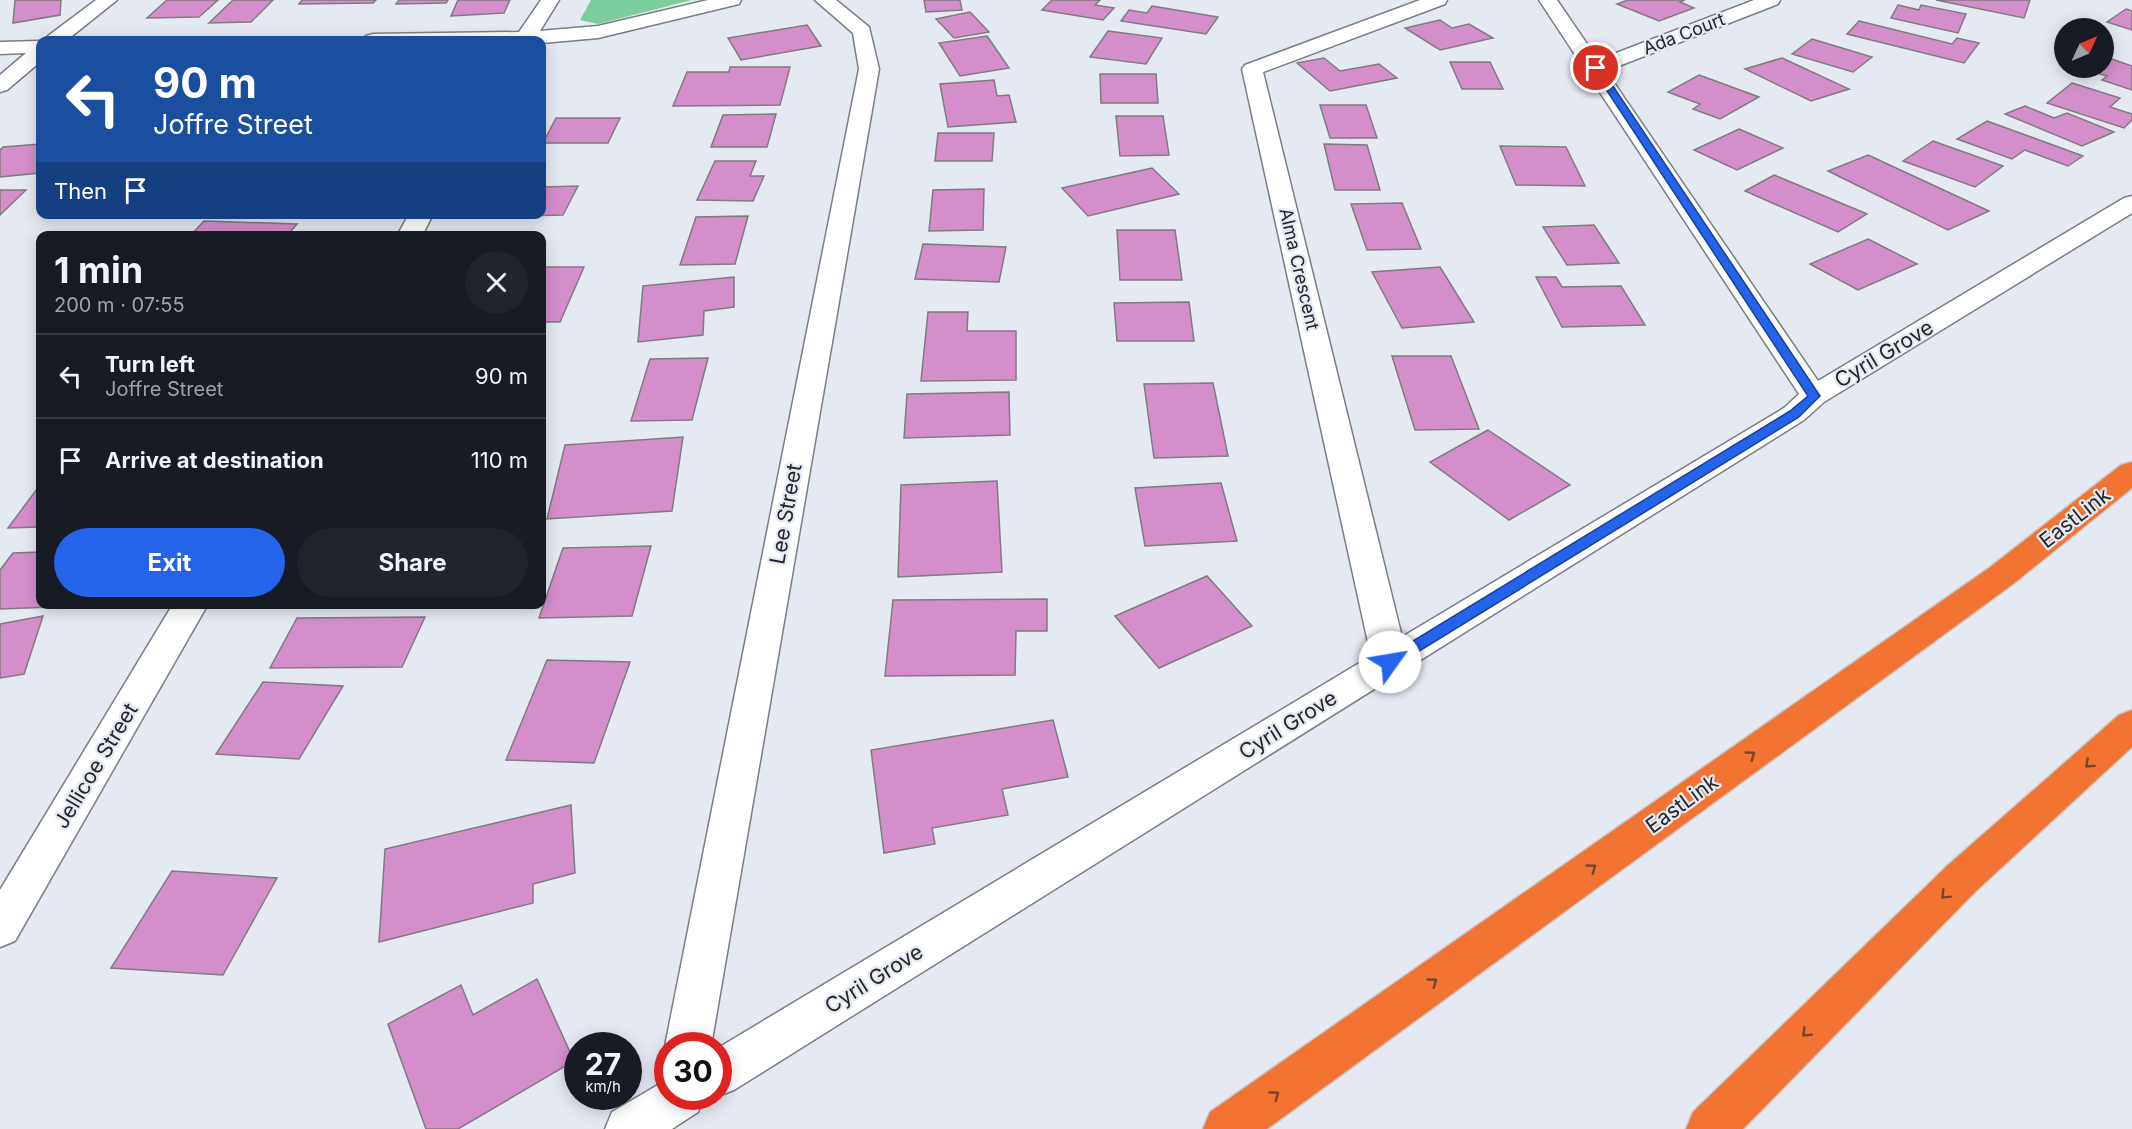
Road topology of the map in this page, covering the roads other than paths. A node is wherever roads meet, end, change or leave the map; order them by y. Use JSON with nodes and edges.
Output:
{"nodes":[{"id":1,"x":108,"y":0,"type":"edge"},
{"id":2,"x":550,"y":0,"type":"edge"},
{"id":3,"x":732,"y":0,"type":"edge"},
{"id":4,"x":824,"y":0,"type":"edge"},
{"id":5,"x":1438,"y":0,"type":"edge"},
{"id":6,"x":1548,"y":0,"type":"edge"},
{"id":7,"x":1771,"y":0,"type":"edge"},
{"id":8,"x":60,"y":36,"type":"edge"},
{"id":9,"x":527,"y":36,"type":"edge"},
{"id":10,"x":546,"y":37,"type":"edge"},
{"id":11,"x":36,"y":47,"type":"edge"},
{"id":12,"x":0,"y":48,"type":"edge"},
{"id":13,"x":36,"y":55,"type":"edge"},
{"id":14,"x":1596,"y":68,"type":"junction"},
{"id":15,"x":0,"y":86,"type":"edge"},
{"id":16,"x":2132,"y":204,"type":"edge"},
{"id":17,"x":1814,"y":396,"type":"junction"},
{"id":18,"x":2132,"y":472,"type":"edge"},
{"id":19,"x":188,"y":609,"type":"edge"},
{"id":20,"x":1390,"y":662,"type":"junction"},
{"id":21,"x":2132,"y":725,"type":"edge"},
{"id":22,"x":0,"y":928,"type":"edge"},
{"id":23,"x":691,"y":1032,"type":"edge"},
{"id":24,"x":732,"y":1065,"type":"edge"},
{"id":25,"x":659,"y":1110,"type":"edge"},
{"id":26,"x":629,"y":1129,"type":"edge"},
{"id":27,"x":1227,"y":1129,"type":"edge"},
{"id":28,"x":1710,"y":1129,"type":"edge"}],
"edges":[{"from":1,"to":8,"type":"street"},
{"from":2,"to":9,"type":"street"},
{"from":3,"to":10,"type":"street"},
{"from":4,"to":23,"type":"street","name":"Lee Street"},
{"from":5,"to":20,"type":"street","name":"Alma Crescent"},
{"from":6,"to":14,"type":"street"},
{"from":7,"to":14,"type":"street","name":"Ada Court"},
{"from":11,"to":12,"type":"street"},
{"from":13,"to":15,"type":"street"},
{"from":14,"to":17,"type":"street"},
{"from":16,"to":17,"type":"street","name":"Cyril Grove"},
{"from":17,"to":20,"type":"street","name":"Cyril Grove"},
{"from":27,"to":18,"type":"highway","name":"EastLink","one_way":true},
{"from":19,"to":22,"type":"street","name":"Jellicoe Street"},
{"from":20,"to":24,"type":"street","name":"Cyril Grove"},
{"from":21,"to":28,"type":"highway","one_way":true},
{"from":25,"to":26,"type":"street"}]}
